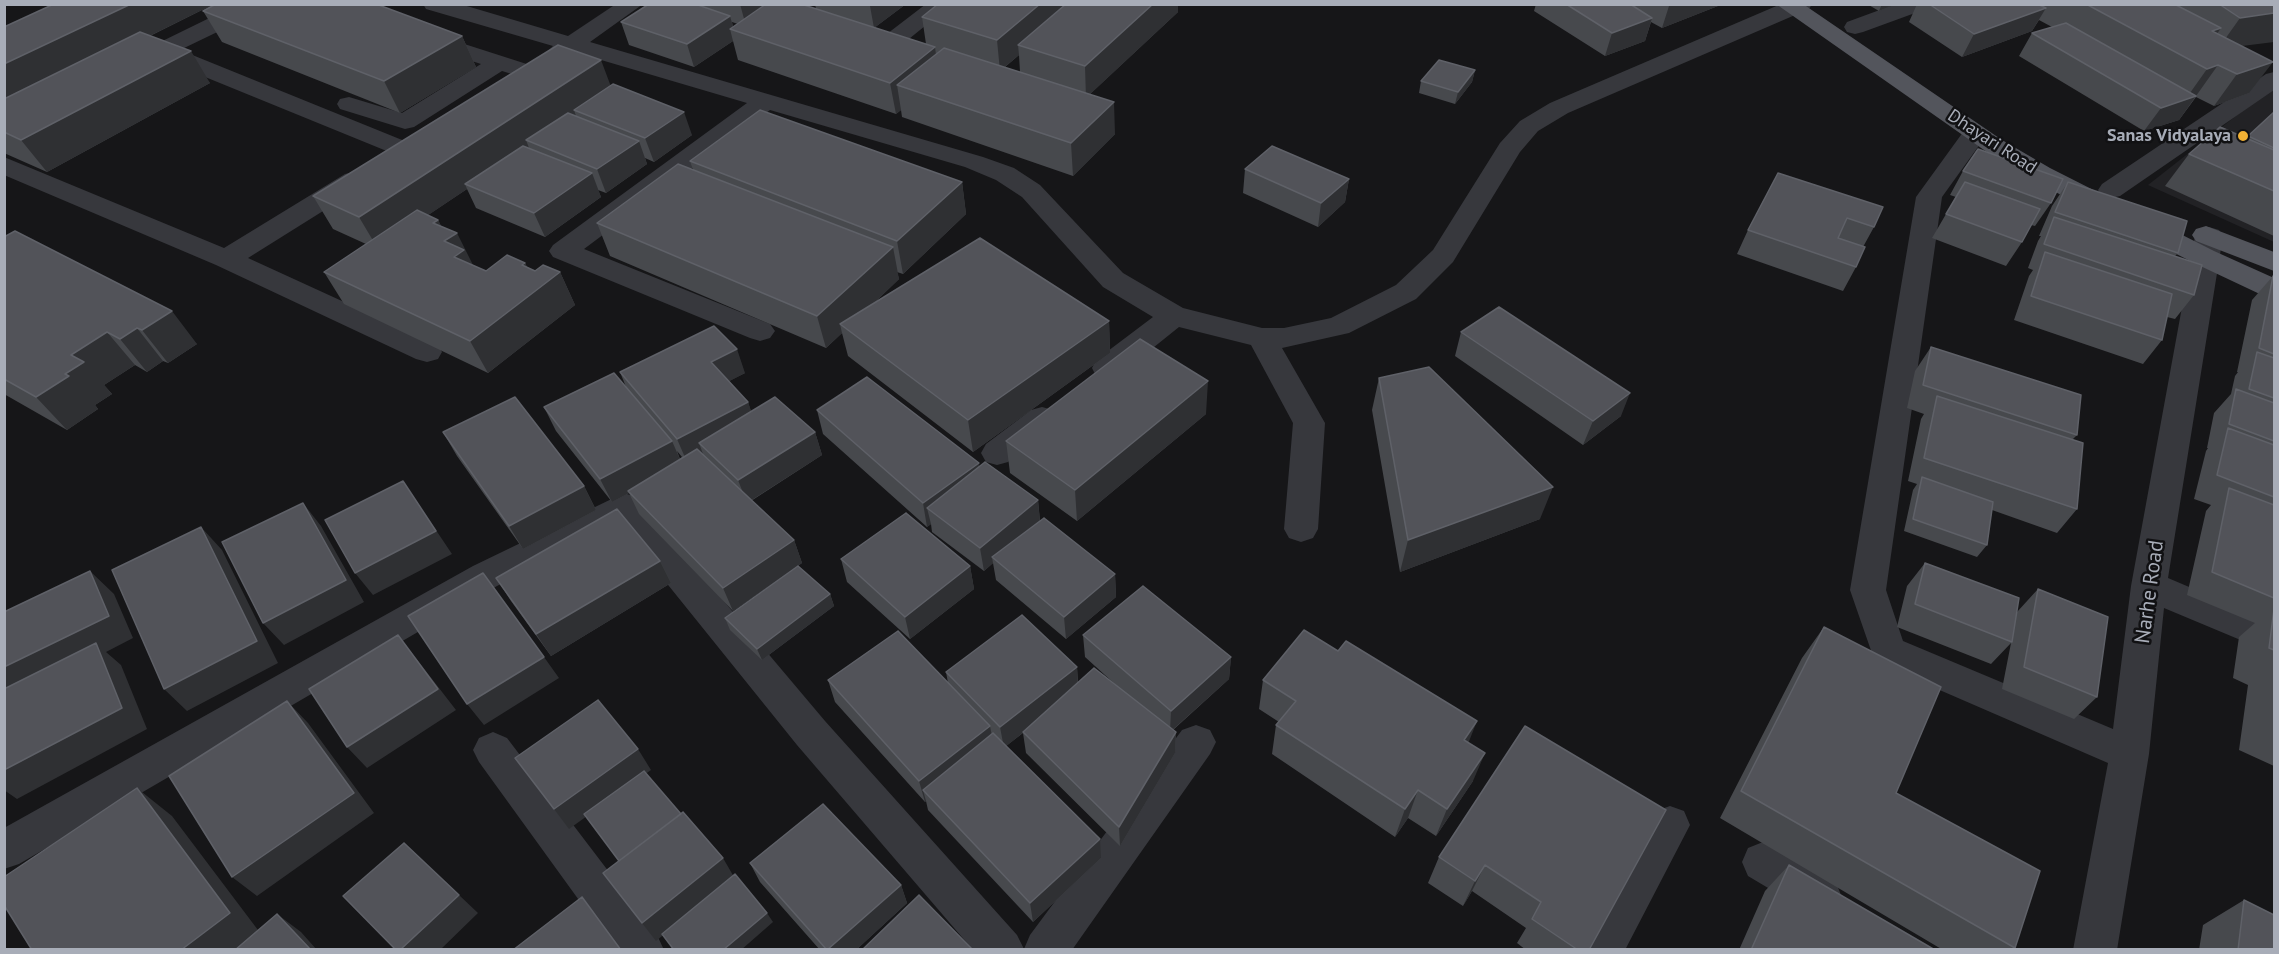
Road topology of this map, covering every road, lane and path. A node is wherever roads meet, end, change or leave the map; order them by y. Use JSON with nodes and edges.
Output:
{"nodes":[{"id":1,"x":257,"y":4,"type":"edge"},
{"id":2,"x":434,"y":4,"type":"edge"},
{"id":3,"x":632,"y":4,"type":"edge"},
{"id":4,"x":941,"y":4,"type":"edge"},
{"id":5,"x":1823,"y":4,"type":"edge"},
{"id":6,"x":1918,"y":4,"type":"edge"},
{"id":7,"x":1794,"y":6,"type":"edge"},
{"id":8,"x":1855,"y":27,"type":"junction"},
{"id":9,"x":401,"y":30,"type":"edge"},
{"id":10,"x":572,"y":45,"type":"junction"},
{"id":11,"x":160,"y":51,"type":"junction"},
{"id":12,"x":930,"y":58,"type":"edge"},
{"id":13,"x":499,"y":63,"type":"junction"},
{"id":14,"x":130,"y":66,"type":"edge"},
{"id":15,"x":528,"y":72,"type":"junction"},
{"id":16,"x":2274,"y":79,"type":"edge"},
{"id":17,"x":765,"y":102,"type":"junction"},
{"id":18,"x":349,"y":104,"type":"dead end"},
{"id":19,"x":1975,"y":133,"type":"junction"},
{"id":20,"x":403,"y":149,"type":"junction"},
{"id":21,"x":4,"y":165,"type":"edge"},
{"id":22,"x":2111,"y":190,"type":"junction"},
{"id":23,"x":2207,"y":247,"type":"junction"},
{"id":24,"x":226,"y":259,"type":"junction"},
{"id":25,"x":2274,"y":262,"type":"edge"},
{"id":26,"x":2274,"y":289,"type":"edge"},
{"id":27,"x":1174,"y":316,"type":"junction"},
{"id":28,"x":760,"y":331,"type":"dead end"},
{"id":29,"x":1262,"y":338,"type":"junction"},
{"id":30,"x":427,"y":352,"type":"edge"},
{"id":31,"x":996,"y":453,"type":"dead end"},
{"id":32,"x":1301,"y":529,"type":"dead end"},
{"id":33,"x":2149,"y":586,"type":"junction"},
{"id":34,"x":2274,"y":639,"type":"edge"},
{"id":35,"x":1196,"y":742,"type":"dead end"},
{"id":36,"x":493,"y":750,"type":"dead end"},
{"id":37,"x":2129,"y":754,"type":"junction"},
{"id":38,"x":1670,"y":825,"type":"dead end"},
{"id":39,"x":4,"y":850,"type":"edge"},
{"id":40,"x":1763,"y":862,"type":"dead end"},
{"id":41,"x":1852,"y":915,"type":"edge"},
{"id":42,"x":642,"y":950,"type":"edge"},
{"id":43,"x":1002,"y":950,"type":"edge"},
{"id":44,"x":1046,"y":950,"type":"edge"},
{"id":45,"x":1601,"y":950,"type":"edge"},
{"id":46,"x":2095,"y":950,"type":"edge"}],
"edges":[{"from":1,"to":11,"type":"street"},
{"from":2,"to":10,"type":"street"},
{"from":3,"to":10,"type":"street"},
{"from":4,"to":12,"type":"street"},
{"from":5,"to":8,"type":"main road","name":"Dhayari Road"},
{"from":6,"to":8,"type":"street"},
{"from":7,"to":19,"type":"main road","name":"Dhayari Road"},
{"from":7,"to":29,"type":"street"},
{"from":8,"to":22,"type":"main road","name":"Dhayari Road"},
{"from":9,"to":13,"type":"street"},
{"from":10,"to":15,"type":"street"},
{"from":10,"to":17,"type":"street"},
{"from":11,"to":14,"type":"street"},
{"from":11,"to":20,"type":"street"},
{"from":13,"to":15,"type":"street"},
{"from":13,"to":18,"type":"street"},
{"from":15,"to":20,"type":"street"},
{"from":16,"to":22,"type":"street"},
{"from":17,"to":27,"type":"street"},
{"from":17,"to":28,"type":"street"},
{"from":19,"to":23,"type":"main road","name":"Dhayari Road"},
{"from":19,"to":37,"type":"street"},
{"from":20,"to":24,"type":"street"},
{"from":21,"to":24,"type":"street"},
{"from":22,"to":23,"type":"main road","name":"Dhayari Road"},
{"from":23,"to":25,"type":"main road","name":"Dhayari Road"},
{"from":23,"to":26,"type":"main road","name":"Dhayari Road"},
{"from":23,"to":33,"type":"street","name":"Narhe Road"},
{"from":24,"to":30,"type":"street"},
{"from":27,"to":29,"type":"street"},
{"from":27,"to":31,"type":"street"},
{"from":29,"to":32,"type":"street"},
{"from":33,"to":34,"type":"street"},
{"from":33,"to":37,"type":"street","name":"Narhe Road"},
{"from":35,"to":44,"type":"street"},
{"from":36,"to":42,"type":"street"},
{"from":37,"to":46,"type":"street","name":"Narhe Road"},
{"from":38,"to":45,"type":"street"},
{"from":39,"to":43,"type":"street"},
{"from":40,"to":41,"type":"street"}]}
